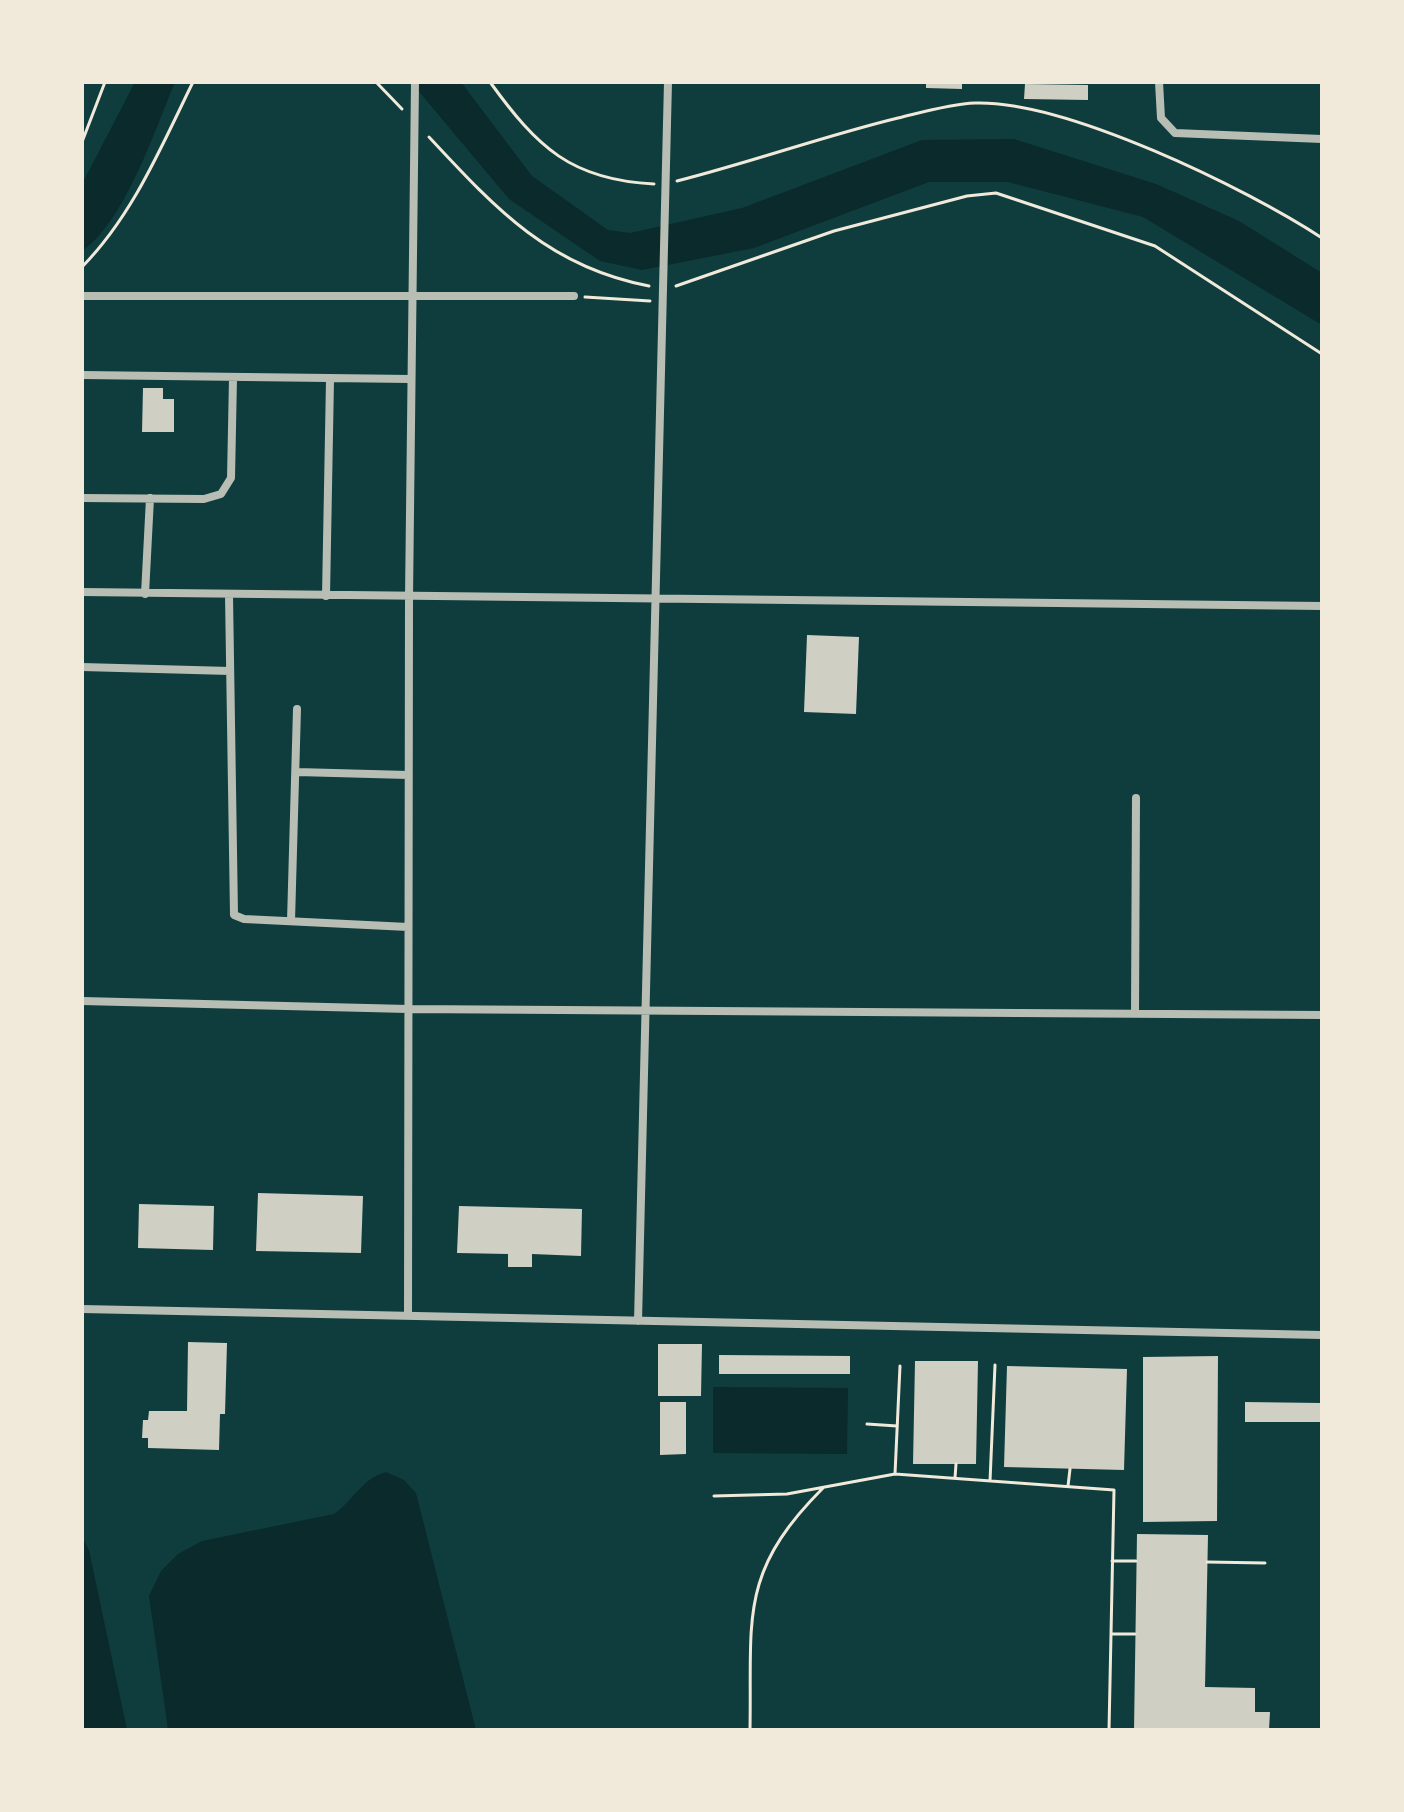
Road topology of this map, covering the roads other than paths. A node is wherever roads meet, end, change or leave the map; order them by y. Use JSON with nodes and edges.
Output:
{"nodes":[{"id":1,"x":415,"y":82,"type":"edge"},
{"id":2,"x":668,"y":82,"type":"edge"},
{"id":3,"x":1159,"y":82,"type":"edge"},
{"id":4,"x":1322,"y":139,"type":"edge"},
{"id":5,"x":411,"y":295,"type":"junction"},
{"id":6,"x":82,"y":296,"type":"edge"},
{"id":7,"x":574,"y":296,"type":"road end"},
{"id":8,"x":82,"y":375,"type":"edge"},
{"id":9,"x":233,"y":378,"type":"junction"},
{"id":10,"x":410,"y":379,"type":"junction"},
{"id":11,"x":330,"y":380,"type":"junction"},
{"id":12,"x":82,"y":498,"type":"edge"},
{"id":13,"x":150,"y":498,"type":"junction"},
{"id":14,"x":82,"y":592,"type":"edge"},
{"id":15,"x":145,"y":594,"type":"junction"},
{"id":16,"x":229,"y":595,"type":"junction"},
{"id":17,"x":326,"y":596,"type":"junction"},
{"id":18,"x":657,"y":597,"type":"junction"},
{"id":19,"x":409,"y":598,"type":"junction"},
{"id":20,"x":1322,"y":606,"type":"edge"},
{"id":21,"x":82,"y":667,"type":"edge"},
{"id":22,"x":230,"y":671,"type":"junction"},
{"id":23,"x":297,"y":709,"type":"dead end"},
{"id":24,"x":297,"y":772,"type":"junction"},
{"id":25,"x":408,"y":775,"type":"junction"},
{"id":26,"x":1136,"y":798,"type":"dead end"},
{"id":27,"x":291,"y":921,"type":"junction"},
{"id":28,"x":408,"y":927,"type":"junction"},
{"id":29,"x":82,"y":1001,"type":"edge"},
{"id":30,"x":408,"y":1009,"type":"junction"},
{"id":31,"x":647,"y":1010,"type":"junction"},
{"id":32,"x":1135,"y":1013,"type":"junction"},
{"id":33,"x":1322,"y":1015,"type":"edge"},
{"id":34,"x":82,"y":1309,"type":"edge"},
{"id":35,"x":408,"y":1315,"type":"junction"},
{"id":36,"x":638,"y":1321,"type":"junction"},
{"id":37,"x":1322,"y":1335,"type":"edge"}],
"edges":[{"from":1,"to":5,"type":"street"},
{"from":2,"to":18,"type":"street"},
{"from":3,"to":4,"type":"street"},
{"from":5,"to":6,"type":"street"},
{"from":5,"to":7,"type":"street"},
{"from":5,"to":10,"type":"street"},
{"from":8,"to":9,"type":"street"},
{"from":9,"to":11,"type":"street"},
{"from":9,"to":13,"type":"street"},
{"from":10,"to":11,"type":"street"},
{"from":10,"to":19,"type":"street"},
{"from":11,"to":17,"type":"street"},
{"from":12,"to":13,"type":"street"},
{"from":13,"to":15,"type":"street"},
{"from":14,"to":15,"type":"street"},
{"from":15,"to":16,"type":"street"},
{"from":16,"to":17,"type":"street"},
{"from":16,"to":22,"type":"street"},
{"from":17,"to":19,"type":"street"},
{"from":18,"to":19,"type":"street"},
{"from":18,"to":20,"type":"street"},
{"from":18,"to":31,"type":"street"},
{"from":19,"to":25,"type":"street"},
{"from":21,"to":22,"type":"street"},
{"from":22,"to":27,"type":"street"},
{"from":23,"to":24,"type":"street"},
{"from":24,"to":25,"type":"street"},
{"from":24,"to":27,"type":"street"},
{"from":25,"to":28,"type":"street"},
{"from":26,"to":32,"type":"street"},
{"from":27,"to":28,"type":"street"},
{"from":28,"to":30,"type":"street"},
{"from":29,"to":30,"type":"street"},
{"from":30,"to":31,"type":"street"},
{"from":30,"to":35,"type":"street"},
{"from":31,"to":32,"type":"street"},
{"from":31,"to":36,"type":"street"},
{"from":32,"to":33,"type":"street"},
{"from":34,"to":35,"type":"street"},
{"from":35,"to":36,"type":"street"},
{"from":36,"to":37,"type":"street"}]}
